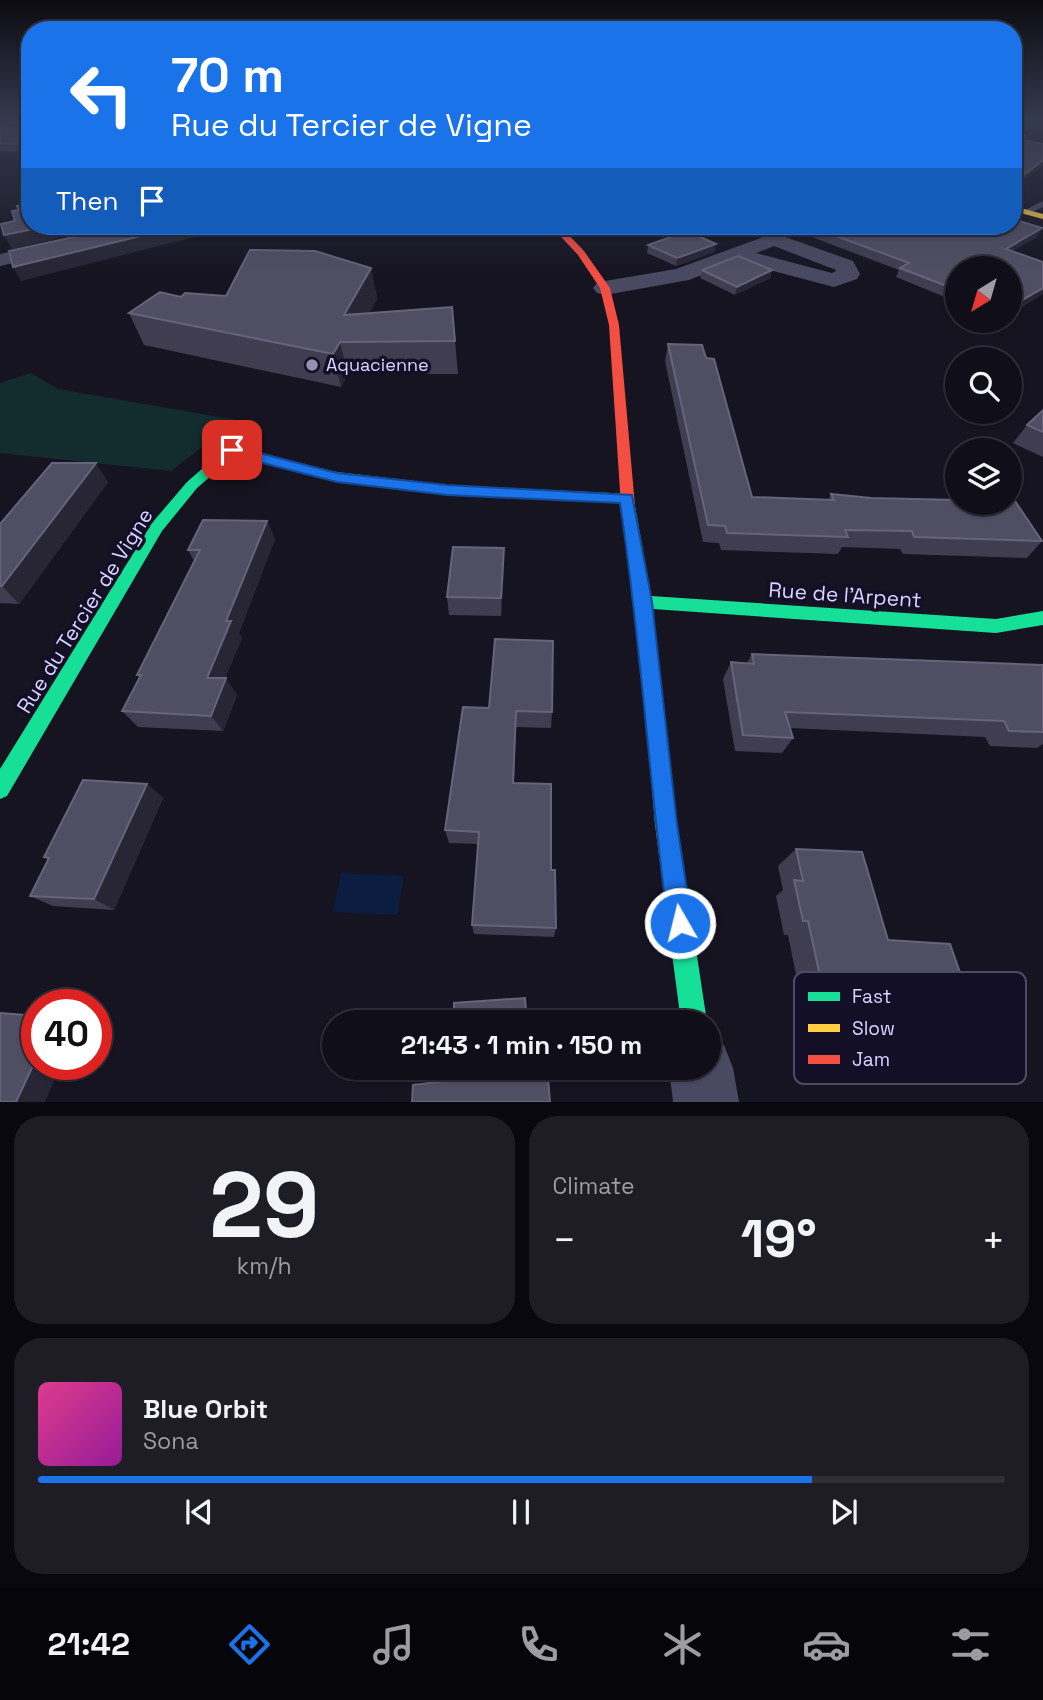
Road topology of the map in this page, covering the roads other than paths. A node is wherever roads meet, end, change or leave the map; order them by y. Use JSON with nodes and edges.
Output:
{"nodes":[{"id":1,"x":1043,"y":204,"type":"edge"},
{"id":2,"x":1022,"y":209,"type":"edge"},
{"id":3,"x":1022,"y":211,"type":"edge"},
{"id":4,"x":1043,"y":217,"type":"edge"},
{"id":5,"x":111,"y":235,"type":"edge"},
{"id":6,"x":564,"y":235,"type":"edge"},
{"id":7,"x":733,"y":254,"type":"dead end"},
{"id":8,"x":0,"y":260,"type":"edge"},
{"id":9,"x":605,"y":288,"type":"junction"},
{"id":10,"x":627,"y":498,"type":"junction"},
{"id":11,"x":643,"y":602,"type":"junction"},
{"id":12,"x":1043,"y":618,"type":"edge"},
{"id":13,"x":0,"y":789,"type":"edge"},
{"id":14,"x":692,"y":1010,"type":"edge"},
{"id":15,"x":703,"y":1080,"type":"edge"},
{"id":16,"x":706,"y":1101,"type":"edge"}],
"edges":[{"from":1,"to":2,"type":"lane"},
{"from":3,"to":4,"type":"street"},
{"from":5,"to":8,"type":"street"},
{"from":6,"to":9,"type":"street"},
{"from":7,"to":9,"type":"street"},
{"from":9,"to":10,"type":"street"},
{"from":10,"to":11,"type":"street"},
{"from":10,"to":13,"type":"street","name":"Rue du Tercier de Vigne"},
{"from":11,"to":12,"type":"street","name":"Rue de l'Arpent"},
{"from":11,"to":14,"type":"street"},
{"from":15,"to":16,"type":"street"}]}
